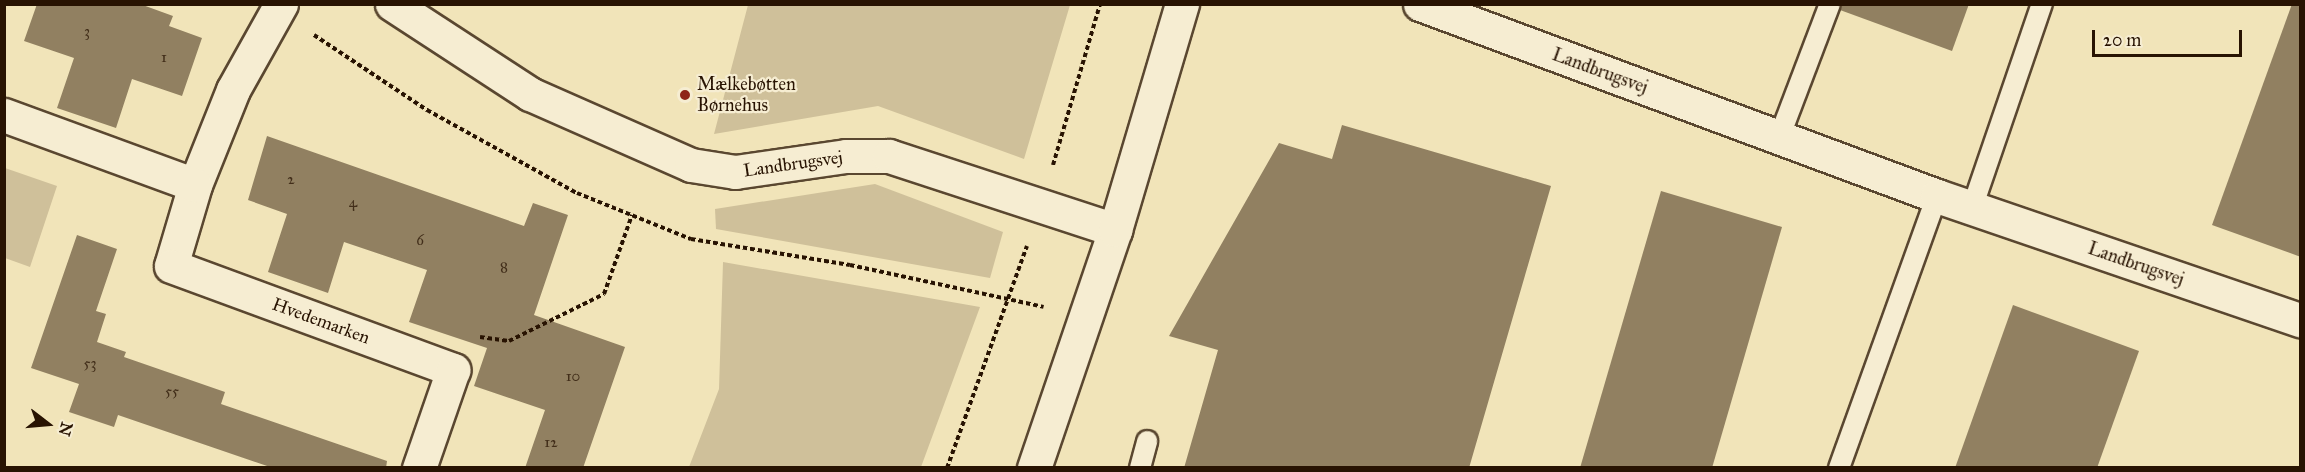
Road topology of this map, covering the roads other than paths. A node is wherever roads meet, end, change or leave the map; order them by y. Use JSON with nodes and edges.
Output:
{"nodes":[{"id":1,"x":392,"y":4,"type":"edge"},
{"id":2,"x":1182,"y":4,"type":"edge"},
{"id":3,"x":1420,"y":4,"type":"edge"},
{"id":4,"x":1830,"y":4,"type":"edge"},
{"id":5,"x":2042,"y":4,"type":"edge"},
{"id":6,"x":279,"y":7,"type":"edge"},
{"id":7,"x":4,"y":115,"type":"edge"},
{"id":8,"x":1779,"y":138,"type":"junction"},
{"id":9,"x":195,"y":185,"type":"junction"},
{"id":10,"x":1937,"y":196,"type":"junction"},
{"id":11,"x":1972,"y":207,"type":"junction"},
{"id":12,"x":1115,"y":230,"type":"junction"},
{"id":13,"x":2301,"y":320,"type":"edge"},
{"id":14,"x":1147,"y":441,"type":"dead end"},
{"id":15,"x":419,"y":468,"type":"edge"},
{"id":16,"x":1034,"y":468,"type":"edge"},
{"id":17,"x":1140,"y":468,"type":"edge"},
{"id":18,"x":1839,"y":468,"type":"edge"}],
"edges":[{"from":1,"to":12,"type":"street","name":"Landbrugsvej"},
{"from":2,"to":12,"type":"street"},
{"from":3,"to":8,"type":"street","name":"Landbrugsvej"},
{"from":4,"to":8,"type":"lane"},
{"from":5,"to":11,"type":"lane"},
{"from":6,"to":9,"type":"street","name":"Hvedemarken"},
{"from":7,"to":9,"type":"street"},
{"from":8,"to":10,"type":"street","name":"Landbrugsvej"},
{"from":9,"to":15,"type":"street","name":"Hvedemarken"},
{"from":10,"to":11,"type":"street","name":"Landbrugsvej"},
{"from":10,"to":18,"type":"lane"},
{"from":11,"to":13,"type":"street","name":"Landbrugsvej"},
{"from":12,"to":16,"type":"street"},
{"from":14,"to":17,"type":"lane"}]}
